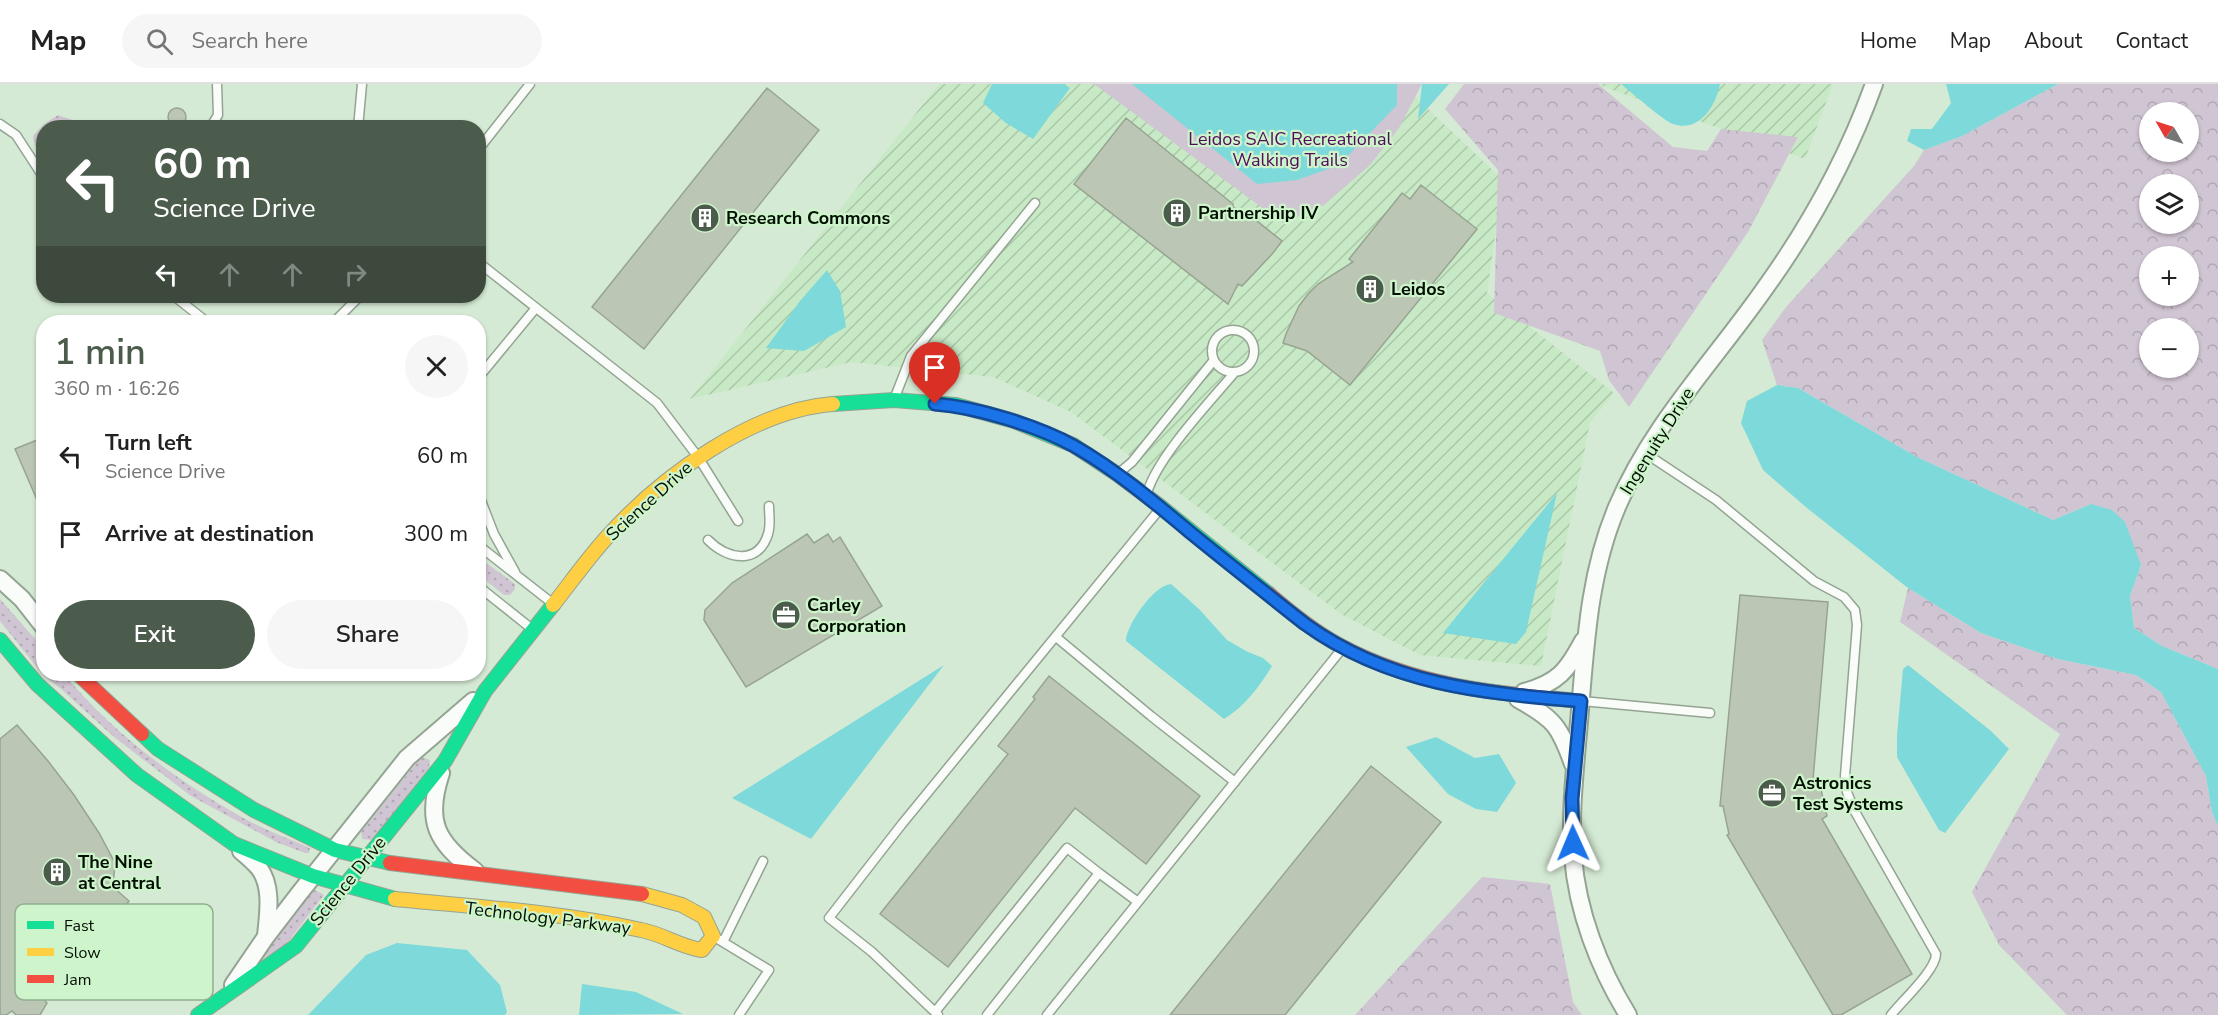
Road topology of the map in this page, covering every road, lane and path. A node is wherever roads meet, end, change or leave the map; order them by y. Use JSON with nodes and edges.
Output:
{"nodes":[{"id":1,"x":217,"y":84,"type":"edge"},
{"id":2,"x":362,"y":84,"type":"edge"},
{"id":3,"x":530,"y":84,"type":"edge"},
{"id":4,"x":1874,"y":84,"type":"edge"},
{"id":5,"x":215,"y":120,"type":"edge"},
{"id":6,"x":359,"y":120,"type":"edge"},
{"id":7,"x":0,"y":124,"type":"edge"},
{"id":8,"x":486,"y":140,"type":"edge"},
{"id":9,"x":36,"y":166,"type":"edge"},
{"id":10,"x":1035,"y":203,"type":"dead end"},
{"id":11,"x":486,"y":269,"type":"edge"},
{"id":12,"x":183,"y":303,"type":"edge"},
{"id":13,"x":353,"y":303,"type":"edge"},
{"id":14,"x":535,"y":309,"type":"junction"},
{"id":15,"x":198,"y":315,"type":"edge"},
{"id":16,"x":341,"y":315,"type":"edge"},
{"id":17,"x":1214,"y":360,"type":"junction"},
{"id":18,"x":486,"y":368,"type":"edge"},
{"id":19,"x":1235,"y":372,"type":"junction"},
{"id":20,"x":894,"y":400,"type":"junction"},
{"id":21,"x":1645,"y":453,"type":"junction"},
{"id":22,"x":698,"y":457,"type":"junction"},
{"id":23,"x":1117,"y":474,"type":"junction"},
{"id":24,"x":1146,"y":496,"type":"junction"},
{"id":25,"x":769,"y":506,"type":"dead end"},
{"id":26,"x":1161,"y":507,"type":"junction"},
{"id":27,"x":486,"y":514,"type":"edge"},
{"id":28,"x":738,"y":520,"type":"dead end"},
{"id":29,"x":708,"y":540,"type":"dead end"},
{"id":30,"x":486,"y":551,"type":"edge"},
{"id":31,"x":517,"y":575,"type":"junction"},
{"id":32,"x":0,"y":579,"type":"edge"},
{"id":33,"x":486,"y":592,"type":"edge"},
{"id":34,"x":555,"y":605,"type":"junction"},
{"id":35,"x":36,"y":617,"type":"edge"},
{"id":36,"x":534,"y":630,"type":"junction"},
{"id":37,"x":1587,"y":634,"type":"junction"},
{"id":38,"x":1056,"y":637,"type":"junction"},
{"id":39,"x":0,"y":640,"type":"edge"},
{"id":40,"x":1344,"y":648,"type":"junction"},
{"id":41,"x":84,"y":681,"type":"edge"},
{"id":42,"x":485,"y":691,"type":"junction"},
{"id":43,"x":1512,"y":696,"type":"junction"},
{"id":44,"x":1581,"y":701,"type":"junction"},
{"id":45,"x":1710,"y":713,"type":"dead end"},
{"id":46,"x":446,"y":761,"type":"junction"},
{"id":47,"x":1575,"y":770,"type":"junction"},
{"id":48,"x":1235,"y":782,"type":"junction"},
{"id":49,"x":234,"y":844,"type":"junction"},
{"id":50,"x":335,"y":850,"type":"junction"},
{"id":51,"x":367,"y":858,"type":"junction"},
{"id":52,"x":763,"y":861,"type":"dead end"},
{"id":53,"x":478,"y":873,"type":"junction"},
{"id":54,"x":1099,"y":873,"type":"junction"},
{"id":55,"x":313,"y":876,"type":"junction"},
{"id":56,"x":345,"y":885,"type":"junction"},
{"id":57,"x":1138,"y":902,"type":"junction"},
{"id":58,"x":266,"y":938,"type":"junction"},
{"id":59,"x":718,"y":939,"type":"junction"},
{"id":60,"x":229,"y":991,"type":"junction"},
{"id":61,"x":936,"y":1014,"type":"edge"},
{"id":62,"x":198,"y":1015,"type":"edge"},
{"id":63,"x":740,"y":1015,"type":"edge"},
{"id":64,"x":987,"y":1015,"type":"edge"},
{"id":65,"x":1047,"y":1015,"type":"edge"},
{"id":66,"x":1628,"y":1015,"type":"edge"},
{"id":67,"x":1891,"y":1015,"type":"edge"}],
"edges":[{"from":1,"to":5,"type":"lane"},
{"from":2,"to":6,"type":"lane"},
{"from":3,"to":8,"type":"lane"},
{"from":4,"to":21,"type":"street","name":"Ingenuity Drive"},
{"from":7,"to":9,"type":"lane"},
{"from":10,"to":20,"type":"lane"},
{"from":11,"to":14,"type":"lane"},
{"from":12,"to":15,"type":"lane"},
{"from":13,"to":16,"type":"lane"},
{"from":14,"to":18,"type":"lane"},
{"from":14,"to":22,"type":"lane"},
{"from":17,"to":19,"type":"lane"},
{"from":17,"to":19,"type":"lane"},
{"from":17,"to":23,"type":"lane"},
{"from":19,"to":24,"type":"lane"},
{"from":20,"to":22,"type":"street","name":"Science Drive"},
{"from":20,"to":23,"type":"street","name":"Science Drive"},
{"from":21,"to":37,"type":"street","name":"Ingenuity Drive"},
{"from":21,"to":67,"type":"lane"},
{"from":22,"to":28,"type":"lane"},
{"from":22,"to":34,"type":"street","name":"Science Drive"},
{"from":23,"to":24,"type":"street","name":"Science Drive"},
{"from":24,"to":26,"type":"street","name":"Science Drive"},
{"from":25,"to":29,"type":"lane"},
{"from":26,"to":38,"type":"lane"},
{"from":26,"to":40,"type":"street","name":"Science Drive"},
{"from":27,"to":31,"type":"lane"},
{"from":30,"to":31,"type":"lane"},
{"from":31,"to":34,"type":"lane"},
{"from":32,"to":35,"type":"street"},
{"from":33,"to":36,"type":"lane"},
{"from":34,"to":36,"type":"street","name":"Science Drive"},
{"from":36,"to":42,"type":"street","name":"Science Drive"},
{"from":37,"to":43,"type":"street"},
{"from":37,"to":44,"type":"street","name":"Ingenuity Drive"},
{"from":38,"to":48,"type":"lane"},
{"from":38,"to":61,"type":"lane"},
{"from":39,"to":49,"type":"street","name":"Technology Parkway"},
{"from":40,"to":43,"type":"street","name":"Science Drive"},
{"from":40,"to":48,"type":"lane"},
{"from":41,"to":50,"type":"street","name":"Technology Parkway"},
{"from":42,"to":46,"type":"street","name":"Science Drive"},
{"from":42,"to":50,"type":"street","name":"Science Drive"},
{"from":43,"to":44,"type":"street","name":"Science Drive"},
{"from":43,"to":47,"type":"street"},
{"from":44,"to":45,"type":"lane"},
{"from":44,"to":47,"type":"street","name":"Ingenuity Drive"},
{"from":46,"to":51,"type":"street","name":"Science Drive"},
{"from":46,"to":53,"type":"street"},
{"from":47,"to":66,"type":"street","name":"Ingenuity Drive"},
{"from":48,"to":57,"type":"lane"},
{"from":49,"to":55,"type":"street","name":"Technology Parkway"},
{"from":49,"to":58,"type":"street"},
{"from":50,"to":51,"type":"street","name":"Technology Parkway"},
{"from":50,"to":55,"type":"street","name":"Science Drive"},
{"from":51,"to":53,"type":"street","name":"Technology Parkway"},
{"from":51,"to":56,"type":"street","name":"Science Drive"},
{"from":52,"to":59,"type":"lane"},
{"from":53,"to":59,"type":"street","name":"Technology Parkway"},
{"from":54,"to":57,"type":"lane"},
{"from":54,"to":61,"type":"lane"},
{"from":54,"to":64,"type":"lane"},
{"from":55,"to":56,"type":"street","name":"Technology Parkway"},
{"from":55,"to":58,"type":"street","name":"Science Drive"},
{"from":56,"to":59,"type":"street","name":"Technology Parkway"},
{"from":56,"to":60,"type":"street","name":"Science Drive"},
{"from":57,"to":65,"type":"lane"},
{"from":58,"to":60,"type":"street","name":"Science Drive"},
{"from":59,"to":63,"type":"lane"},
{"from":60,"to":62,"type":"street","name":"Science Drive"}]}
